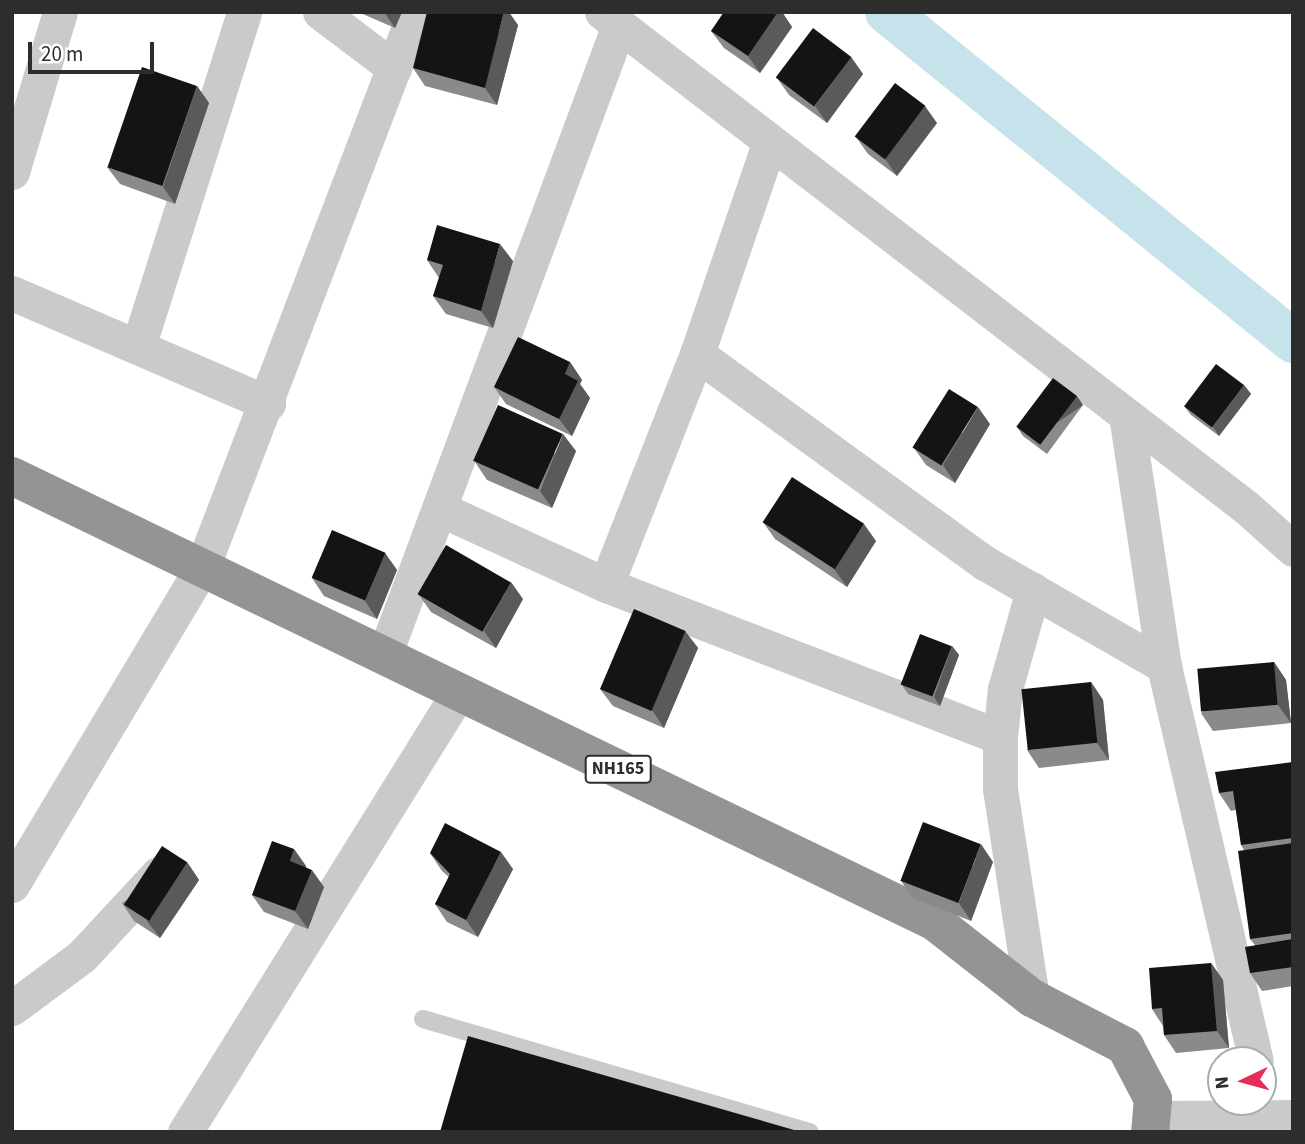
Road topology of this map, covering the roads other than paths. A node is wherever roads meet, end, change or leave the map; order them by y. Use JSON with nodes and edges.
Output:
{"nodes":[{"id":1,"x":60,"y":12,"type":"edge"},
{"id":2,"x":244,"y":12,"type":"edge"},
{"id":3,"x":320,"y":12,"type":"edge"},
{"id":4,"x":415,"y":12,"type":"edge"},
{"id":5,"x":611,"y":19,"type":"edge"},
{"id":6,"x":394,"y":68,"type":"junction"},
{"id":7,"x":770,"y":141,"type":"junction"},
{"id":8,"x":12,"y":172,"type":"edge"},
{"id":9,"x":12,"y":293,"type":"edge"},
{"id":10,"x":138,"y":347,"type":"junction"},
{"id":11,"x":697,"y":354,"type":"junction"},
{"id":12,"x":268,"y":403,"type":"junction"},
{"id":13,"x":1126,"y":415,"type":"junction"},
{"id":14,"x":12,"y":477,"type":"edge"},
{"id":15,"x":440,"y":509,"type":"junction"},
{"id":16,"x":1293,"y":549,"type":"edge"},
{"id":17,"x":202,"y":568,"type":"junction"},
{"id":18,"x":606,"y":584,"type":"junction"},
{"id":19,"x":1033,"y":590,"type":"junction"},
{"id":20,"x":384,"y":656,"type":"junction"},
{"id":21,"x":1164,"y":666,"type":"junction"},
{"id":22,"x":459,"y":692,"type":"junction"},
{"id":23,"x":1000,"y":737,"type":"junction"},
{"id":24,"x":164,"y":868,"type":"edge"},
{"id":25,"x":12,"y":885,"type":"edge"},
{"id":26,"x":1032,"y":998,"type":"junction"},
{"id":27,"x":12,"y":1008,"type":"edge"},
{"id":28,"x":423,"y":1019,"type":"dead end"},
{"id":29,"x":1253,"y":1046,"type":"edge"},
{"id":30,"x":1243,"y":1116,"type":"edge"},
{"id":31,"x":1151,"y":1125,"type":"edge"},
{"id":32,"x":185,"y":1132,"type":"edge"},
{"id":33,"x":810,"y":1132,"type":"edge"}],
"edges":[{"from":1,"to":8,"type":"street"},
{"from":2,"to":10,"type":"street"},
{"from":3,"to":6,"type":"street"},
{"from":4,"to":6,"type":"street"},
{"from":5,"to":7,"type":"street"},
{"from":5,"to":15,"type":"street"},
{"from":6,"to":12,"type":"street"},
{"from":7,"to":11,"type":"street"},
{"from":7,"to":13,"type":"street"},
{"from":9,"to":10,"type":"street"},
{"from":10,"to":12,"type":"street"},
{"from":11,"to":18,"type":"street"},
{"from":11,"to":19,"type":"street"},
{"from":12,"to":17,"type":"street"},
{"from":13,"to":16,"type":"street"},
{"from":13,"to":21,"type":"street"},
{"from":14,"to":17,"type":"highway","number":"NH165"},
{"from":15,"to":18,"type":"street"},
{"from":15,"to":20,"type":"street"},
{"from":17,"to":20,"type":"highway","number":"NH165"},
{"from":17,"to":25,"type":"street"},
{"from":18,"to":23,"type":"street"},
{"from":19,"to":21,"type":"street"},
{"from":19,"to":23,"type":"street"},
{"from":20,"to":22,"type":"highway","number":"NH165"},
{"from":21,"to":29,"type":"street"},
{"from":22,"to":26,"type":"highway","number":"NH165"},
{"from":22,"to":32,"type":"street"},
{"from":23,"to":26,"type":"street"},
{"from":24,"to":27,"type":"street"},
{"from":26,"to":31,"type":"highway","number":"NH165"},
{"from":28,"to":33,"type":"lane"},
{"from":30,"to":31,"type":"street"}]}
